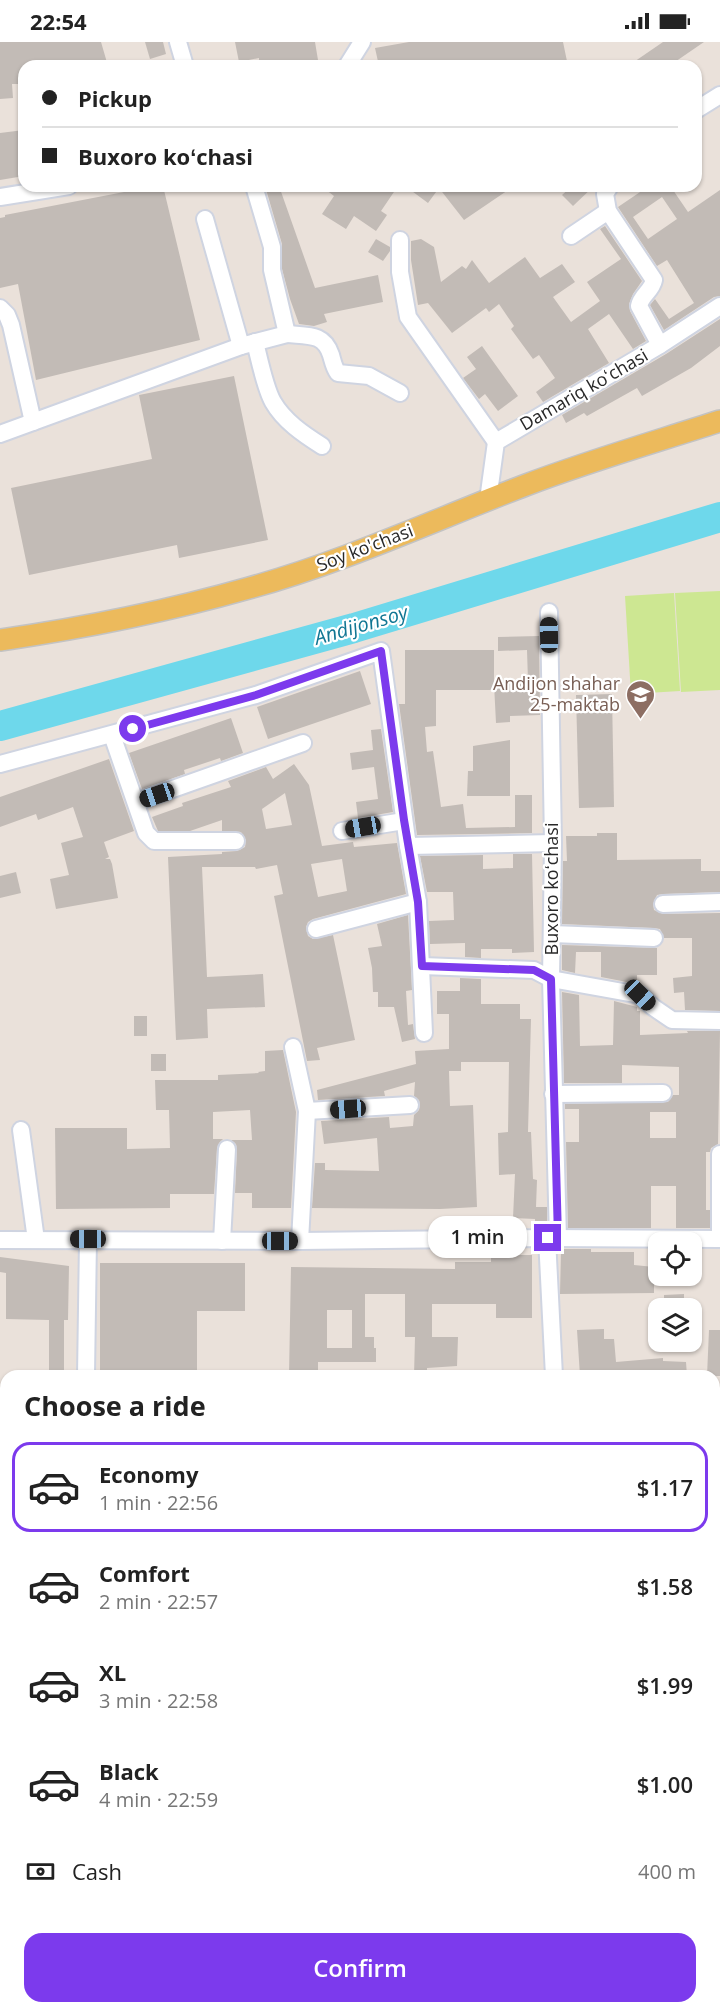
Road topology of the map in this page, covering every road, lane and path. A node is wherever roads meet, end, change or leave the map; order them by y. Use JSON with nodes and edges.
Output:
{"nodes":[{"id":1,"x":178,"y":42,"type":"edge"},
{"id":2,"x":362,"y":42,"type":"edge"},
{"id":3,"x":183,"y":60,"type":"edge"},
{"id":4,"x":351,"y":60,"type":"edge"},
{"id":5,"x":720,"y":95,"type":"edge"},
{"id":6,"x":702,"y":106,"type":"edge"},
{"id":7,"x":31,"y":192,"type":"edge"},
{"id":8,"x":257,"y":192,"type":"edge"},
{"id":9,"x":606,"y":192,"type":"edge"},
{"id":10,"x":0,"y":197,"type":"edge"},
{"id":11,"x":608,"y":211,"type":"junction"},
{"id":12,"x":206,"y":219,"type":"dead end"},
{"id":13,"x":571,"y":236,"type":"dead end"},
{"id":14,"x":400,"y":240,"type":"dead end"},
{"id":15,"x":720,"y":306,"type":"edge"},
{"id":16,"x":0,"y":308,"type":"edge"},
{"id":17,"x":287,"y":334,"type":"junction"},
{"id":18,"x":248,"y":344,"type":"junction"},
{"id":19,"x":660,"y":345,"type":"junction"},
{"id":20,"x":400,"y":393,"type":"dead end"},
{"id":21,"x":720,"y":421,"type":"edge"},
{"id":22,"x":33,"y":422,"type":"junction"},
{"id":23,"x":0,"y":434,"type":"edge"},
{"id":24,"x":496,"y":442,"type":"junction"},
{"id":25,"x":322,"y":446,"type":"dead end"},
{"id":26,"x":488,"y":500,"type":"junction"},
{"id":27,"x":549,"y":612,"type":"dead end"},
{"id":28,"x":0,"y":640,"type":"edge"},
{"id":29,"x":112,"y":735,"type":"junction"},
{"id":30,"x":303,"y":743,"type":"dead end"},
{"id":31,"x":0,"y":764,"type":"edge"},
{"id":32,"x":136,"y":802,"type":"junction"},
{"id":33,"x":404,"y":820,"type":"junction"},
{"id":34,"x":342,"y":831,"type":"dead end"},
{"id":35,"x":236,"y":841,"type":"dead end"},
{"id":36,"x":553,"y":843,"type":"junction"},
{"id":37,"x":408,"y":846,"type":"junction"},
{"id":38,"x":418,"y":902,"type":"junction"},
{"id":39,"x":720,"y":902,"type":"edge"},
{"id":40,"x":663,"y":904,"type":"dead end"},
{"id":41,"x":316,"y":929,"type":"dead end"},
{"id":42,"x":552,"y":934,"type":"junction"},
{"id":43,"x":654,"y":938,"type":"dead end"},
{"id":44,"x":422,"y":966,"type":"junction"},
{"id":45,"x":551,"y":979,"type":"junction"},
{"id":46,"x":720,"y":1021,"type":"edge"},
{"id":47,"x":424,"y":1033,"type":"dead end"},
{"id":48,"x":292,"y":1047,"type":"dead end"},
{"id":49,"x":663,"y":1093,"type":"dead end"},
{"id":50,"x":553,"y":1094,"type":"junction"},
{"id":51,"x":410,"y":1105,"type":"dead end"},
{"id":52,"x":307,"y":1112,"type":"junction"},
{"id":53,"x":21,"y":1130,"type":"dead end"},
{"id":54,"x":227,"y":1149,"type":"dead end"},
{"id":55,"x":720,"y":1154,"type":"edge"},
{"id":56,"x":553,"y":1238,"type":"junction"},
{"id":57,"x":88,"y":1239,"type":"junction"},
{"id":58,"x":720,"y":1239,"type":"edge"},
{"id":59,"x":0,"y":1240,"type":"edge"},
{"id":60,"x":36,"y":1240,"type":"junction"},
{"id":61,"x":222,"y":1241,"type":"junction"},
{"id":62,"x":300,"y":1241,"type":"junction"},
{"id":63,"x":86,"y":1370,"type":"edge"},
{"id":64,"x":554,"y":1370,"type":"edge"}],
"edges":[{"from":1,"to":3,"type":"street"},
{"from":2,"to":4,"type":"street"},
{"from":5,"to":6,"type":"street"},
{"from":7,"to":10,"type":"street"},
{"from":8,"to":17,"type":"street"},
{"from":9,"to":11,"type":"street"},
{"from":11,"to":13,"type":"street"},
{"from":11,"to":19,"type":"street"},
{"from":12,"to":18,"type":"street"},
{"from":14,"to":24,"type":"street"},
{"from":15,"to":19,"type":"street","name":"Damariq koʻchasi"},
{"from":16,"to":22,"type":"street"},
{"from":17,"to":18,"type":"street"},
{"from":17,"to":20,"type":"street"},
{"from":18,"to":22,"type":"street"},
{"from":18,"to":25,"type":"street"},
{"from":19,"to":24,"type":"street","name":"Damariq koʻchasi"},
{"from":21,"to":26,"type":"main road","name":"Soy ko'chasi"},
{"from":22,"to":23,"type":"street"},
{"from":24,"to":26,"type":"street"},
{"from":26,"to":28,"type":"main road","name":"Soy ko'chasi"},
{"from":27,"to":36,"type":"street","name":"Buxoro koʻchasi"},
{"from":29,"to":31,"type":"street"},
{"from":29,"to":32,"type":"street"},
{"from":29,"to":33,"type":"street"},
{"from":30,"to":32,"type":"street"},
{"from":32,"to":35,"type":"street"},
{"from":33,"to":34,"type":"street"},
{"from":33,"to":37,"type":"street"},
{"from":36,"to":37,"type":"street"},
{"from":36,"to":42,"type":"street","name":"Buxoro koʻchasi"},
{"from":37,"to":38,"type":"street"},
{"from":38,"to":41,"type":"street"},
{"from":38,"to":44,"type":"street"},
{"from":39,"to":40,"type":"street"},
{"from":42,"to":43,"type":"street"},
{"from":42,"to":45,"type":"street","name":"Buxoro koʻchasi"},
{"from":44,"to":45,"type":"street"},
{"from":44,"to":47,"type":"street"},
{"from":45,"to":46,"type":"street"},
{"from":45,"to":50,"type":"street","name":"Buxoro koʻchasi"},
{"from":48,"to":52,"type":"street"},
{"from":49,"to":50,"type":"street"},
{"from":50,"to":56,"type":"street","name":"Buxoro koʻchasi"},
{"from":51,"to":52,"type":"street"},
{"from":52,"to":62,"type":"street"},
{"from":53,"to":60,"type":"street"},
{"from":54,"to":61,"type":"street"},
{"from":55,"to":58,"type":"street"},
{"from":56,"to":58,"type":"street"},
{"from":56,"to":62,"type":"street"},
{"from":56,"to":64,"type":"street","name":"Buxoro koʻchasi"},
{"from":57,"to":60,"type":"street"},
{"from":57,"to":61,"type":"street"},
{"from":57,"to":63,"type":"street"},
{"from":59,"to":60,"type":"street"},
{"from":61,"to":62,"type":"street"}]}
